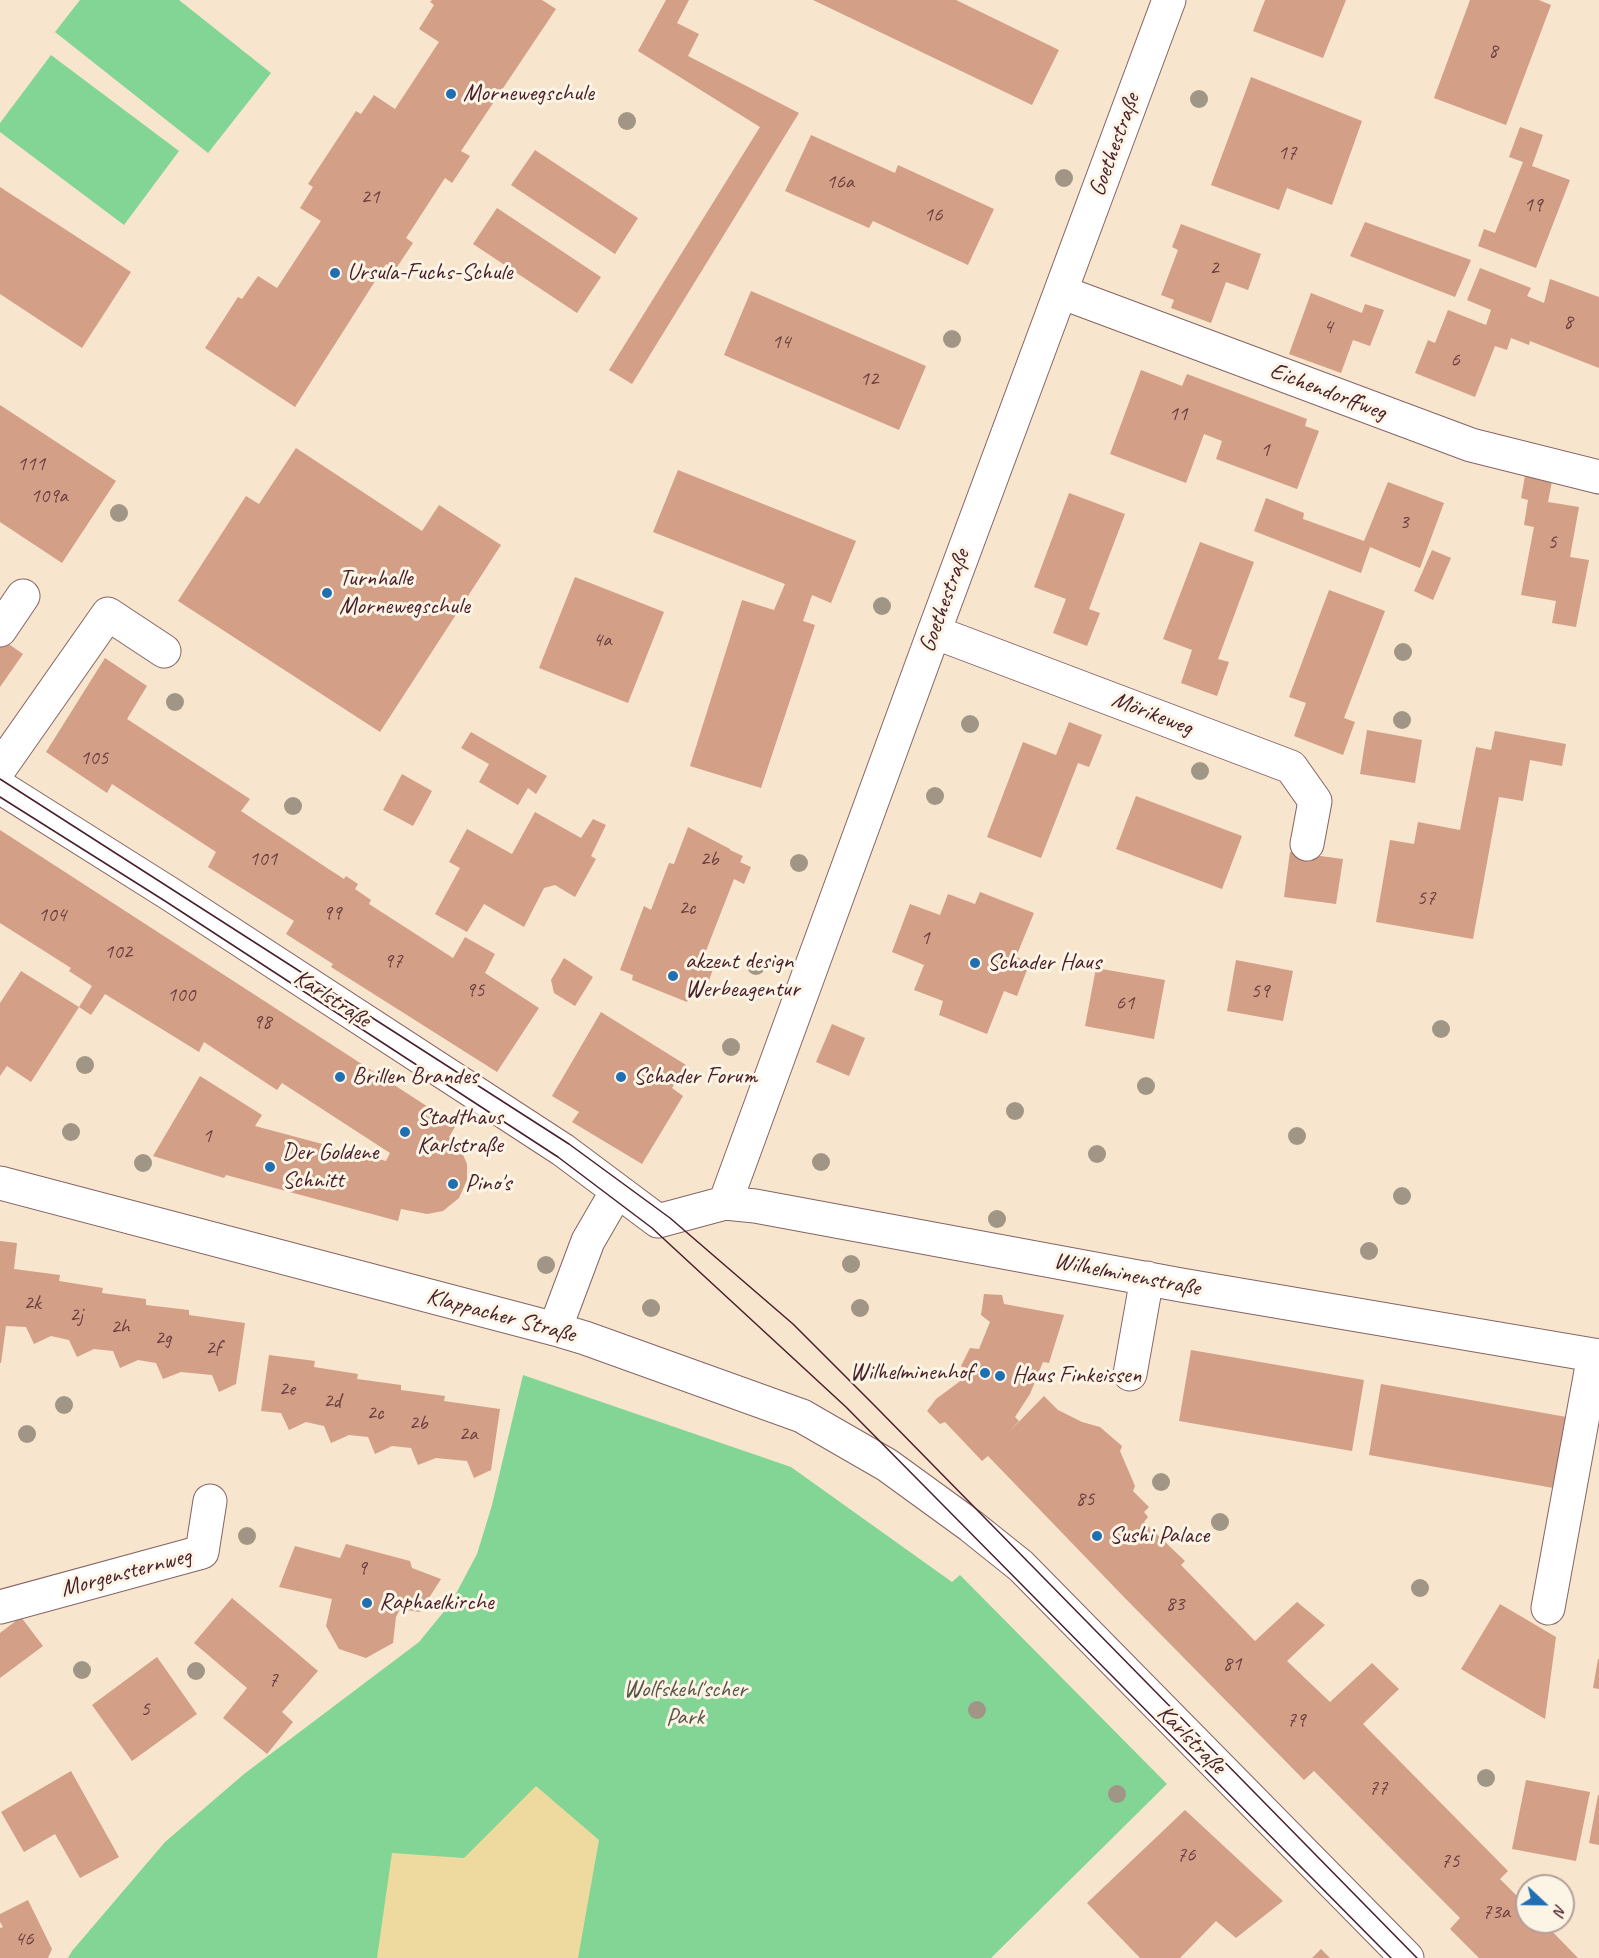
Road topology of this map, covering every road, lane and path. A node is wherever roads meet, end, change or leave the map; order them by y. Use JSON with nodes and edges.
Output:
{"nodes":[{"id":1,"x":1169,"y":0,"type":"edge"},
{"id":2,"x":1061,"y":292,"type":"junction"},
{"id":3,"x":1599,"y":477,"type":"edge"},
{"id":4,"x":23,"y":596,"type":"dead end"},
{"id":5,"x":0,"y":630,"type":"edge"},
{"id":6,"x":934,"y":632,"type":"junction"},
{"id":7,"x":164,"y":651,"type":"dead end"},
{"id":8,"x":0,"y":768,"type":"edge"},
{"id":9,"x":0,"y":787,"type":"edge"},
{"id":10,"x":1307,"y":844,"type":"dead end"},
{"id":11,"x":0,"y":1183,"type":"edge"},
{"id":12,"x":617,"y":1191,"type":"junction"},
{"id":13,"x":725,"y":1203,"type":"junction"},
{"id":14,"x":658,"y":1221,"type":"joint"},
{"id":15,"x":1147,"y":1278,"type":"junction"},
{"id":16,"x":555,"y":1329,"type":"junction"},
{"id":17,"x":1596,"y":1356,"type":"edge"},
{"id":18,"x":1130,"y":1374,"type":"dead end"},
{"id":19,"x":210,"y":1501,"type":"dead end"},
{"id":20,"x":971,"y":1526,"type":"joint"},
{"id":21,"x":0,"y":1607,"type":"edge"},
{"id":22,"x":1548,"y":1608,"type":"dead end"},
{"id":23,"x":1407,"y":1958,"type":"edge"}],
"edges":[{"from":1,"to":2,"type":"street","name":"Goethestraße"},
{"from":2,"to":3,"type":"street","name":"Eichendorffweg"},
{"from":2,"to":6,"type":"street","name":"Goethestraße"},
{"from":4,"to":5,"type":"street"},
{"from":6,"to":10,"type":"street","name":"Mörikeweg"},
{"from":6,"to":13,"type":"street","name":"Goethestraße"},
{"from":7,"to":8,"type":"street"},
{"from":9,"to":12,"type":"street","name":"Karlstraße"},
{"from":11,"to":16,"type":"street","name":"Klappacher Straße"},
{"from":12,"to":14,"type":"street","name":"Karlstraße"},
{"from":12,"to":16,"type":"street"},
{"from":13,"to":14,"type":"street","name":"Wilhelminenstraße"},
{"from":13,"to":15,"type":"street","name":"Wilhelminenstraße"},
{"from":15,"to":17,"type":"street","name":"Wilhelminenstraße"},
{"from":15,"to":18,"type":"street"},
{"from":16,"to":20,"type":"street","name":"Klappacher Straße"},
{"from":17,"to":22,"type":"street"},
{"from":19,"to":21,"type":"street","name":"Morgensternweg"},
{"from":20,"to":23,"type":"street","name":"Karlstraße"}]}
